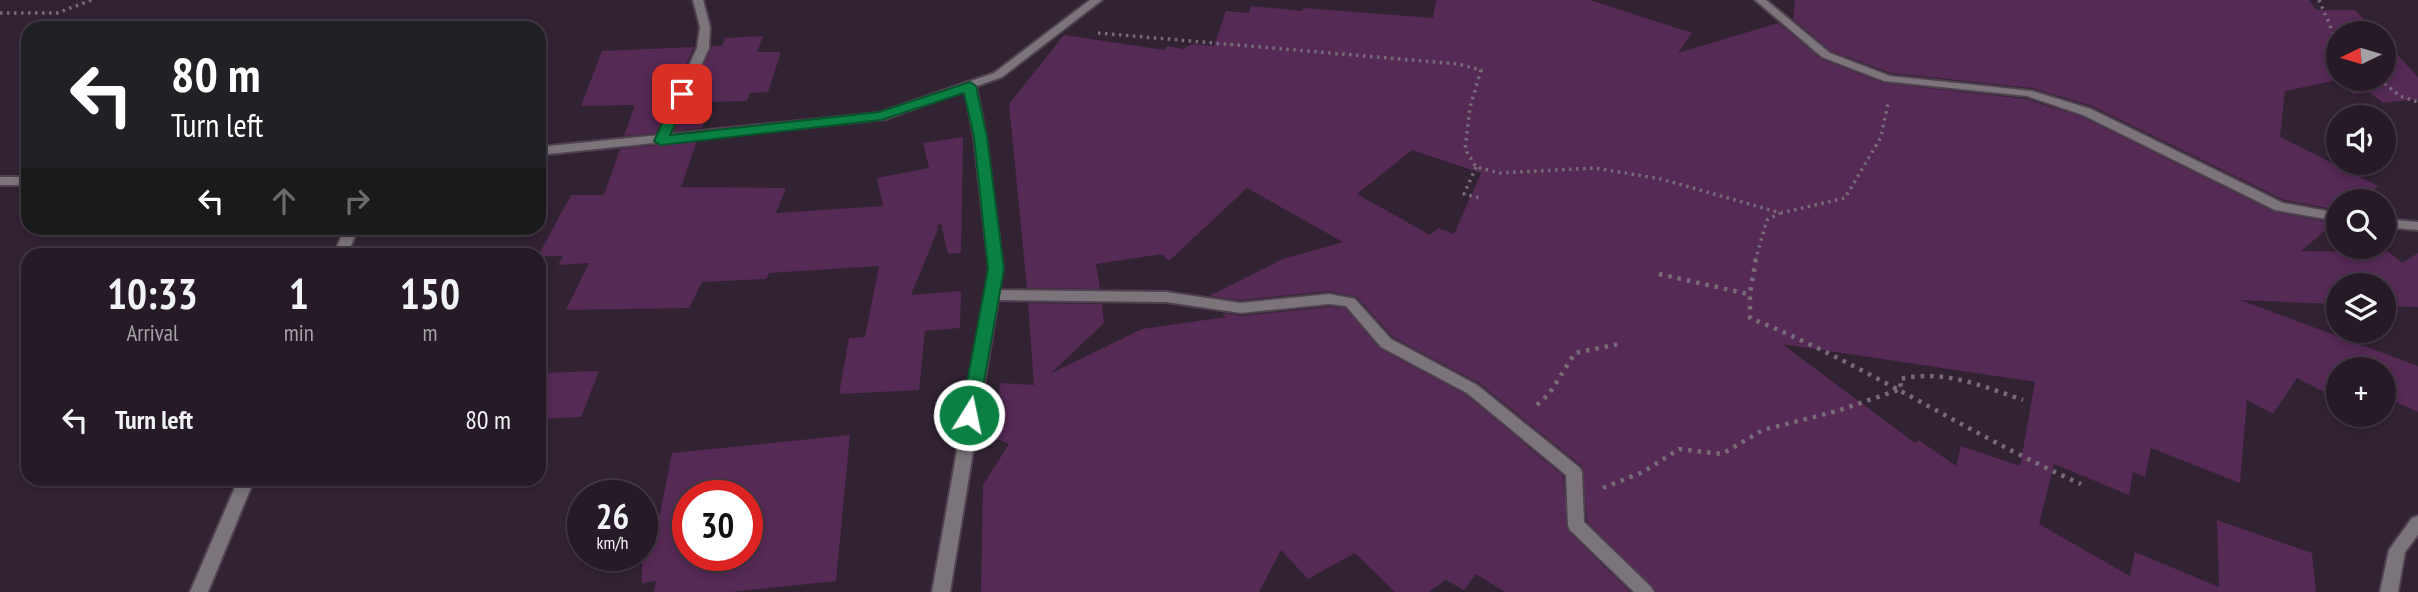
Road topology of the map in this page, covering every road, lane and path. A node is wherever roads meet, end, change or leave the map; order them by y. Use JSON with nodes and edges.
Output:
{"nodes":[{"id":1,"x":92,"y":0,"type":"edge"},
{"id":2,"x":698,"y":0,"type":"edge"},
{"id":3,"x":1097,"y":0,"type":"edge"},
{"id":4,"x":1760,"y":0,"type":"edge"},
{"id":5,"x":2319,"y":0,"type":"edge"},
{"id":6,"x":0,"y":13,"type":"edge"},
{"id":7,"x":2328,"y":21,"type":"edge"},
{"id":8,"x":1059,"y":29,"type":"junction"},
{"id":9,"x":1888,"y":79,"type":"junction"},
{"id":10,"x":970,"y":86,"type":"junction"},
{"id":11,"x":2394,"y":91,"type":"edge"},
{"id":12,"x":2418,"y":102,"type":"edge"},
{"id":13,"x":661,"y":141,"type":"junction"},
{"id":14,"x":546,"y":149,"type":"edge"},
{"id":15,"x":1476,"y":167,"type":"junction"},
{"id":16,"x":0,"y":181,"type":"edge"},
{"id":17,"x":21,"y":181,"type":"edge"},
{"id":18,"x":1480,"y":198,"type":"dead end"},
{"id":19,"x":1781,"y":213,"type":"junction"},
{"id":20,"x":2326,"y":215,"type":"edge"},
{"id":21,"x":2396,"y":224,"type":"edge"},
{"id":22,"x":2418,"y":226,"type":"edge"},
{"id":23,"x":1658,"y":274,"type":"dead end"},
{"id":24,"x":1748,"y":294,"type":"junction"},
{"id":25,"x":991,"y":295,"type":"junction"},
{"id":26,"x":1619,"y":344,"type":"dead end"},
{"id":27,"x":1901,"y":389,"type":"junction"},
{"id":28,"x":2023,"y":400,"type":"dead end"},
{"id":29,"x":1516,"y":425,"type":"junction"},
{"id":30,"x":1574,"y":484,"type":"junction"},
{"id":31,"x":2081,"y":484,"type":"dead end"},
{"id":32,"x":243,"y":486,"type":"edge"},
{"id":33,"x":2418,"y":523,"type":"edge"},
{"id":34,"x":199,"y":592,"type":"edge"},
{"id":35,"x":941,"y":592,"type":"edge"},
{"id":36,"x":1645,"y":592,"type":"edge"},
{"id":37,"x":2389,"y":592,"type":"edge"}],
"edges":[{"from":1,"to":6,"type":"path"},
{"from":2,"to":13,"type":"street"},
{"from":3,"to":8,"type":"street"},
{"from":4,"to":9,"type":"street"},
{"from":5,"to":7,"type":"path"},
{"from":8,"to":10,"type":"street"},
{"from":8,"to":15,"type":"path"},
{"from":9,"to":19,"type":"path"},
{"from":9,"to":20,"type":"street"},
{"from":10,"to":13,"type":"street"},
{"from":10,"to":25,"type":"street"},
{"from":11,"to":12,"type":"path"},
{"from":13,"to":14,"type":"street"},
{"from":15,"to":18,"type":"path"},
{"from":15,"to":19,"type":"path"},
{"from":16,"to":17,"type":"street"},
{"from":19,"to":24,"type":"path"},
{"from":21,"to":22,"type":"street"},
{"from":23,"to":24,"type":"path"},
{"from":24,"to":27,"type":"path"},
{"from":25,"to":29,"type":"street"},
{"from":25,"to":35,"type":"street"},
{"from":26,"to":29,"type":"path"},
{"from":27,"to":28,"type":"path"},
{"from":27,"to":30,"type":"path"},
{"from":27,"to":31,"type":"path"},
{"from":29,"to":30,"type":"street"},
{"from":30,"to":36,"type":"street"},
{"from":32,"to":34,"type":"street"},
{"from":33,"to":37,"type":"street"}]}
